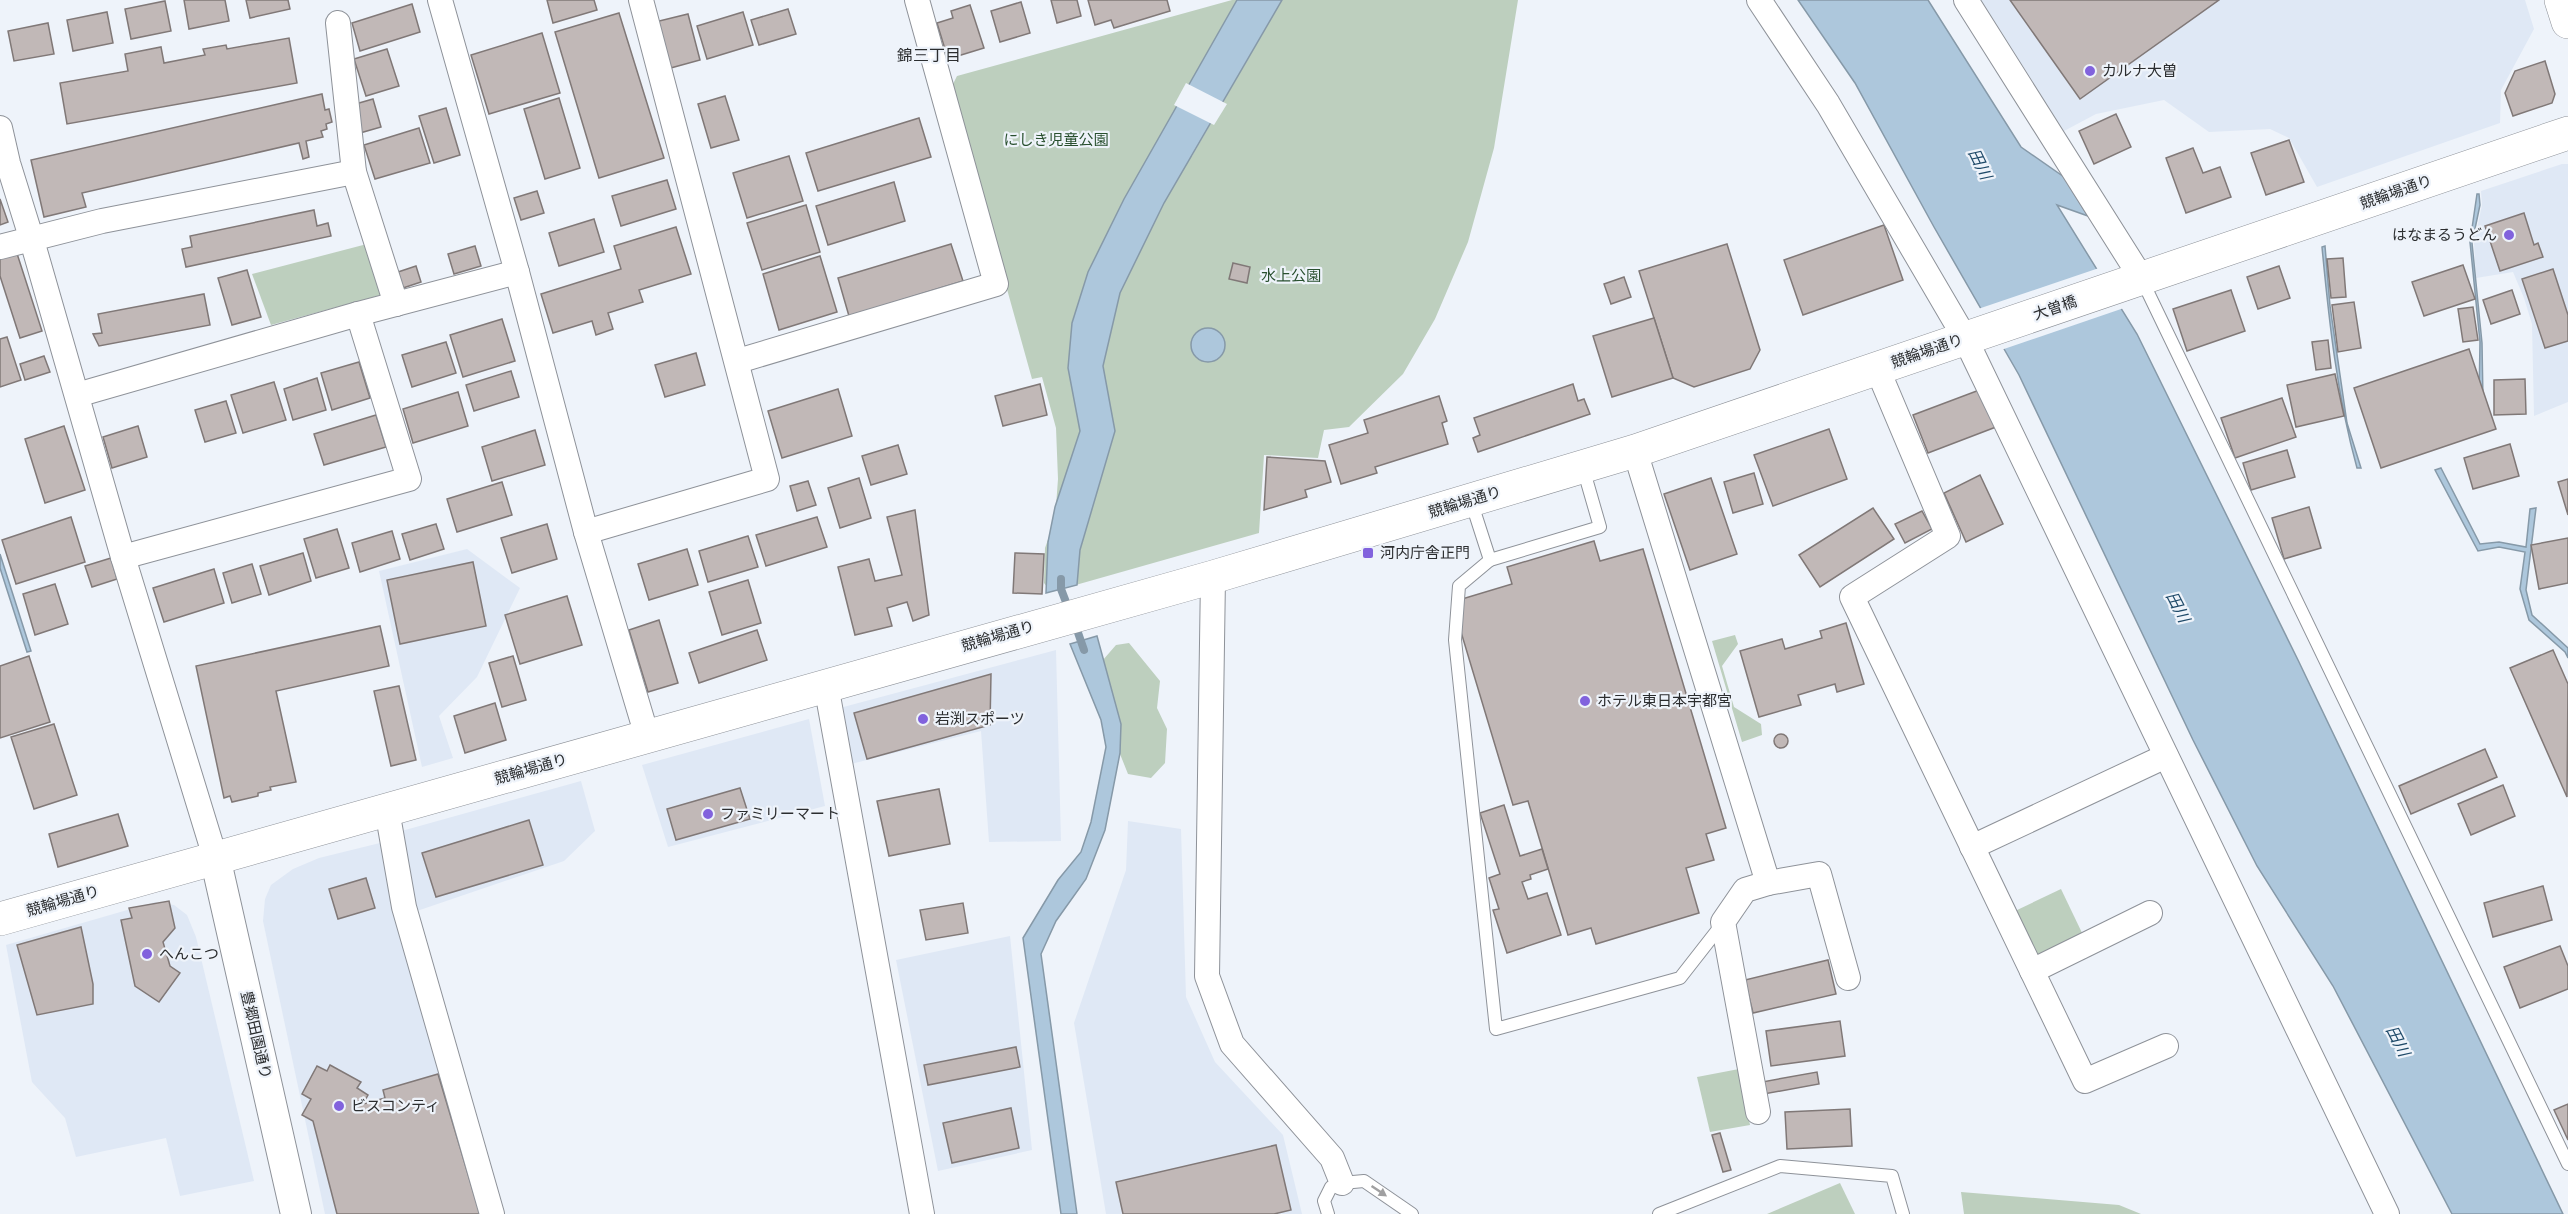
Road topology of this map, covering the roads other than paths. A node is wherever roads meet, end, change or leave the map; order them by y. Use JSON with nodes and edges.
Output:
{"nodes":[{"id":1,"x":440,"y":0,"type":"edge"},
{"id":2,"x":641,"y":0,"type":"edge"},
{"id":3,"x":917,"y":0,"type":"edge"},
{"id":4,"x":1759,"y":0,"type":"edge"},
{"id":5,"x":1966,"y":0,"type":"edge"},
{"id":6,"x":2561,"y":0,"type":"edge"},
{"id":7,"x":2568,"y":22,"type":"edge"},
{"id":8,"x":338,"y":23,"type":"dead end"},
{"id":9,"x":0,"y":128,"type":"edge"},
{"id":10,"x":2568,"y":133,"type":"edge"},
{"id":11,"x":354,"y":172,"type":"junction"},
{"id":12,"x":31,"y":237,"type":"junction"},
{"id":13,"x":0,"y":247,"type":"edge"},
{"id":14,"x":517,"y":272,"type":"junction"},
{"id":15,"x":2132,"y":282,"type":"junction"},
{"id":16,"x":396,"y":304,"type":"junction"},
{"id":17,"x":358,"y":314,"type":"junction"},
{"id":18,"x":1977,"y":334,"type":"junction"},
{"id":19,"x":738,"y":361,"type":"junction"},
{"id":20,"x":1877,"y":368,"type":"junction"},
{"id":21,"x":77,"y":395,"type":"junction"},
{"id":22,"x":1635,"y":452,"type":"junction"},
{"id":23,"x":1582,"y":467,"type":"junction"},
{"id":24,"x":1471,"y":500,"type":"junction"},
{"id":25,"x":586,"y":531,"type":"junction"},
{"id":26,"x":123,"y":558,"type":"junction"},
{"id":27,"x":1490,"y":560,"type":"junction"},
{"id":28,"x":1213,"y":578,"type":"junction"},
{"id":29,"x":826,"y":685,"type":"junction"},
{"id":30,"x":647,"y":736,"type":"junction"},
{"id":31,"x":2166,"y":756,"type":"junction"},
{"id":32,"x":387,"y":810,"type":"junction"},
{"id":33,"x":1972,"y":847,"type":"junction"},
{"id":34,"x":215,"y":857,"type":"junction"},
{"id":35,"x":1768,"y":883,"type":"junction"},
{"id":36,"x":2150,"y":913,"type":"dead end"},
{"id":37,"x":0,"y":919,"type":"edge"},
{"id":38,"x":1723,"y":922,"type":"junction"},
{"id":39,"x":2032,"y":971,"type":"junction"},
{"id":40,"x":1848,"y":978,"type":"dead end"},
{"id":41,"x":2166,"y":1046,"type":"dead end"},
{"id":42,"x":1758,"y":1112,"type":"dead end"},
{"id":43,"x":2568,"y":1164,"type":"edge"},
{"id":44,"x":1342,"y":1183,"type":"junction"},
{"id":45,"x":296,"y":1214,"type":"edge"},
{"id":46,"x":492,"y":1214,"type":"edge"},
{"id":47,"x":922,"y":1214,"type":"edge"},
{"id":48,"x":1328,"y":1214,"type":"edge"},
{"id":49,"x":1412,"y":1214,"type":"edge"},
{"id":50,"x":1659,"y":1214,"type":"edge"},
{"id":51,"x":1903,"y":1214,"type":"edge"},
{"id":52,"x":2387,"y":1214,"type":"edge"}],
"edges":[{"from":1,"to":14,"type":"street"},
{"from":2,"to":19,"type":"street"},
{"from":3,"to":19,"type":"street"},
{"from":4,"to":18,"type":"street"},
{"from":5,"to":15,"type":"street"},
{"from":6,"to":7,"type":"main road"},
{"from":8,"to":11,"type":"street"},
{"from":9,"to":12,"type":"street"},
{"from":10,"to":15,"type":"main road","name":"競輪場通り"},
{"from":11,"to":12,"type":"street"},
{"from":11,"to":16,"type":"street"},
{"from":12,"to":13,"type":"street"},
{"from":12,"to":21,"type":"street"},
{"from":14,"to":16,"type":"street"},
{"from":14,"to":25,"type":"street"},
{"from":15,"to":18,"type":"main road","name":"大曽橋"},
{"from":15,"to":43,"type":"lane"},
{"from":16,"to":17,"type":"street"},
{"from":17,"to":21,"type":"street"},
{"from":17,"to":26,"type":"street"},
{"from":18,"to":20,"type":"main road","name":"競輪場通り"},
{"from":18,"to":31,"type":"street"},
{"from":19,"to":25,"type":"street"},
{"from":20,"to":22,"type":"main road","name":"競輪場通り"},
{"from":20,"to":33,"type":"street"},
{"from":21,"to":26,"type":"street"},
{"from":22,"to":23,"type":"main road","name":"競輪場通り"},
{"from":22,"to":35,"type":"street"},
{"from":23,"to":24,"type":"main road","name":"競輪場通り"},
{"from":23,"to":27,"type":"lane"},
{"from":24,"to":27,"type":"lane"},
{"from":24,"to":28,"type":"main road","name":"競輪場通り"},
{"from":25,"to":30,"type":"street"},
{"from":26,"to":34,"type":"street"},
{"from":27,"to":38,"type":"lane"},
{"from":28,"to":29,"type":"main road","name":"競輪場通り"},
{"from":28,"to":44,"type":"street"},
{"from":29,"to":30,"type":"main road","name":"競輪場通り"},
{"from":29,"to":47,"type":"street"},
{"from":30,"to":32,"type":"main road","name":"競輪場通り"},
{"from":31,"to":33,"type":"street"},
{"from":31,"to":52,"type":"street"},
{"from":32,"to":34,"type":"main road","name":"競輪場通り"},
{"from":32,"to":46,"type":"street"},
{"from":33,"to":39,"type":"street"},
{"from":34,"to":37,"type":"main road","name":"競輪場通り"},
{"from":34,"to":45,"type":"street","name":"豊郷田園通り"},
{"from":35,"to":38,"type":"street"},
{"from":35,"to":40,"type":"street"},
{"from":36,"to":39,"type":"street"},
{"from":38,"to":42,"type":"street"},
{"from":39,"to":41,"type":"street"},
{"from":44,"to":48,"type":"lane"},
{"from":44,"to":49,"type":"lane","one_way":true},
{"from":50,"to":51,"type":"lane"}]}
